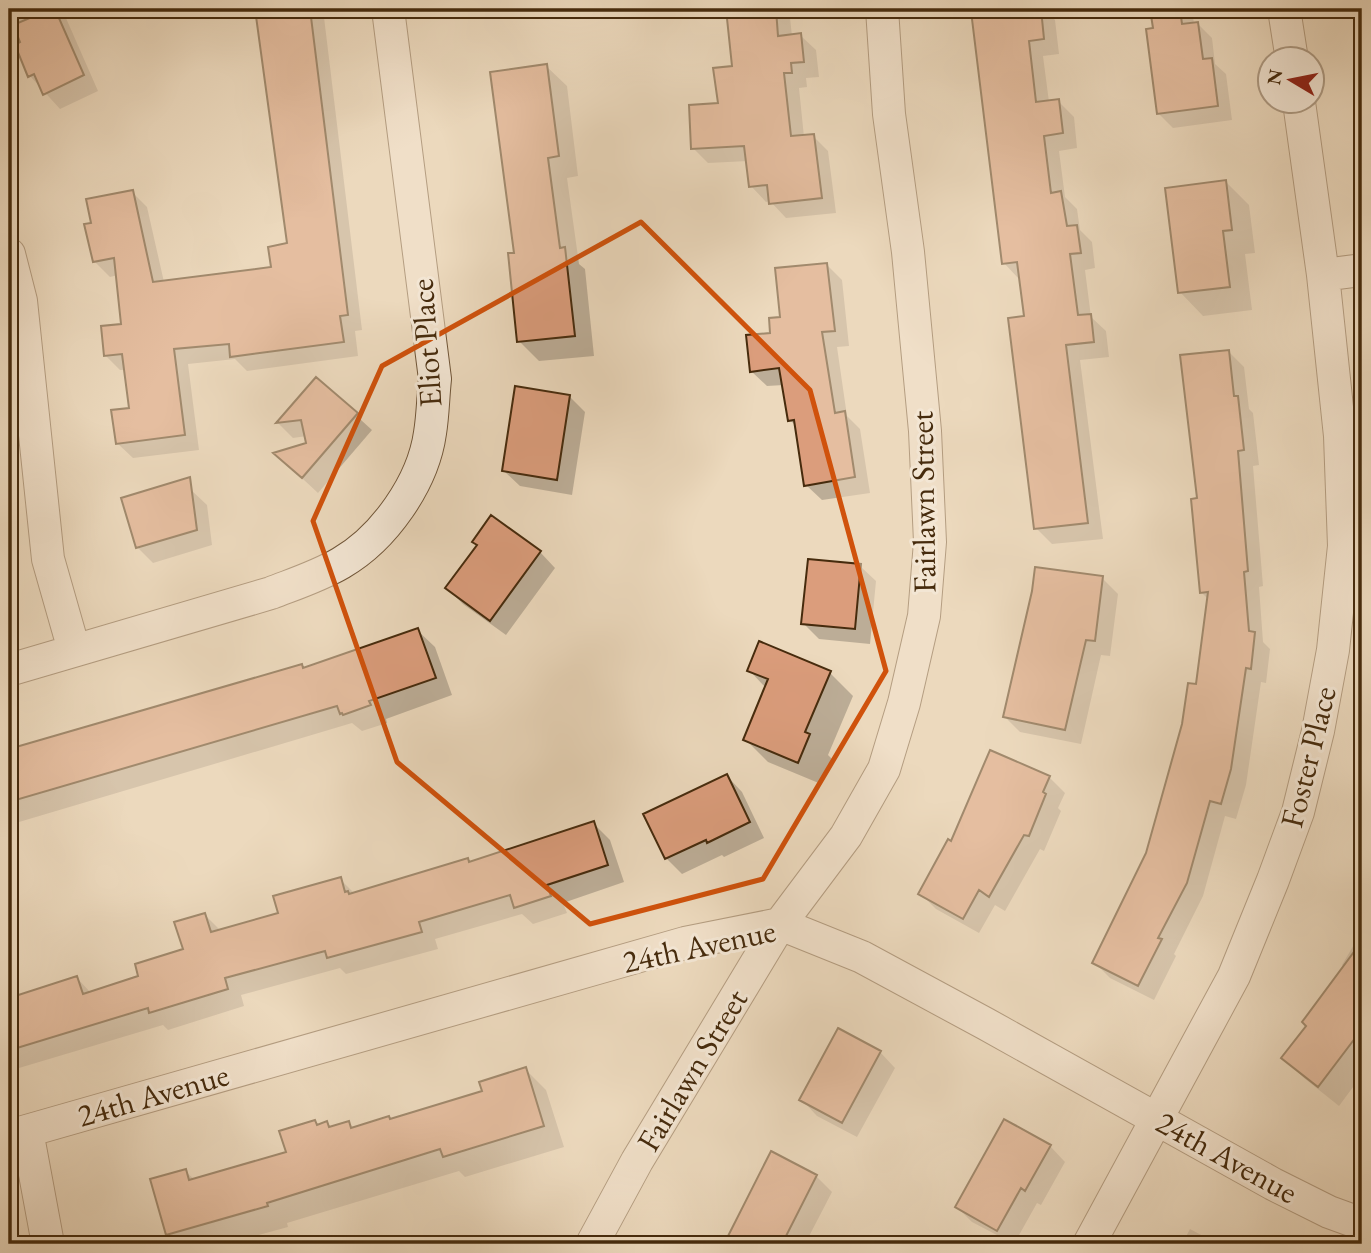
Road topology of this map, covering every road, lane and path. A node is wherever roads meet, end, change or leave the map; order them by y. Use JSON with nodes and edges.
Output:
{"nodes":[{"id":1,"x":388,"y":9,"type":"edge"},
{"id":2,"x":882,"y":9,"type":"edge"},
{"id":3,"x":1284,"y":9,"type":"edge"},
{"id":4,"x":1291,"y":46,"type":"edge"},
{"id":5,"x":1301,"y":116,"type":"edge"},
{"id":6,"x":9,"y":254,"type":"edge"},
{"id":7,"x":1362,"y":270,"type":"edge"},
{"id":8,"x":1323,"y":275,"type":"junction"},
{"id":9,"x":74,"y":650,"type":"junction"},
{"id":10,"x":9,"y":670,"type":"edge"},
{"id":11,"x":780,"y":924,"type":"junction"},
{"id":12,"x":1158,"y":1118,"type":"junction"},
{"id":13,"x":18,"y":1134,"type":"edge"},
{"id":14,"x":1362,"y":1224,"type":"edge"},
{"id":15,"x":48,"y":1244,"type":"edge"},
{"id":16,"x":592,"y":1244,"type":"edge"},
{"id":17,"x":1089,"y":1244,"type":"edge"}],
"edges":[{"from":1,"to":9,"type":"street","name":"Eliot Place"},
{"from":2,"to":11,"type":"street","name":"Fairlawn Street"},
{"from":3,"to":4,"type":"street"},
{"from":5,"to":8,"type":"street","name":"Foster Place"},
{"from":6,"to":9,"type":"street"},
{"from":7,"to":8,"type":"street"},
{"from":8,"to":12,"type":"street","name":"Foster Place"},
{"from":9,"to":10,"type":"street","name":"Eliot Place"},
{"from":11,"to":12,"type":"street","name":"24th Avenue"},
{"from":11,"to":13,"type":"street","name":"24th Avenue"},
{"from":11,"to":16,"type":"street","name":"Fairlawn Street"},
{"from":12,"to":14,"type":"street","name":"24th Avenue"},
{"from":12,"to":17,"type":"street","name":"Foster Place"},
{"from":13,"to":15,"type":"street","name":"24th Avenue"}]}
